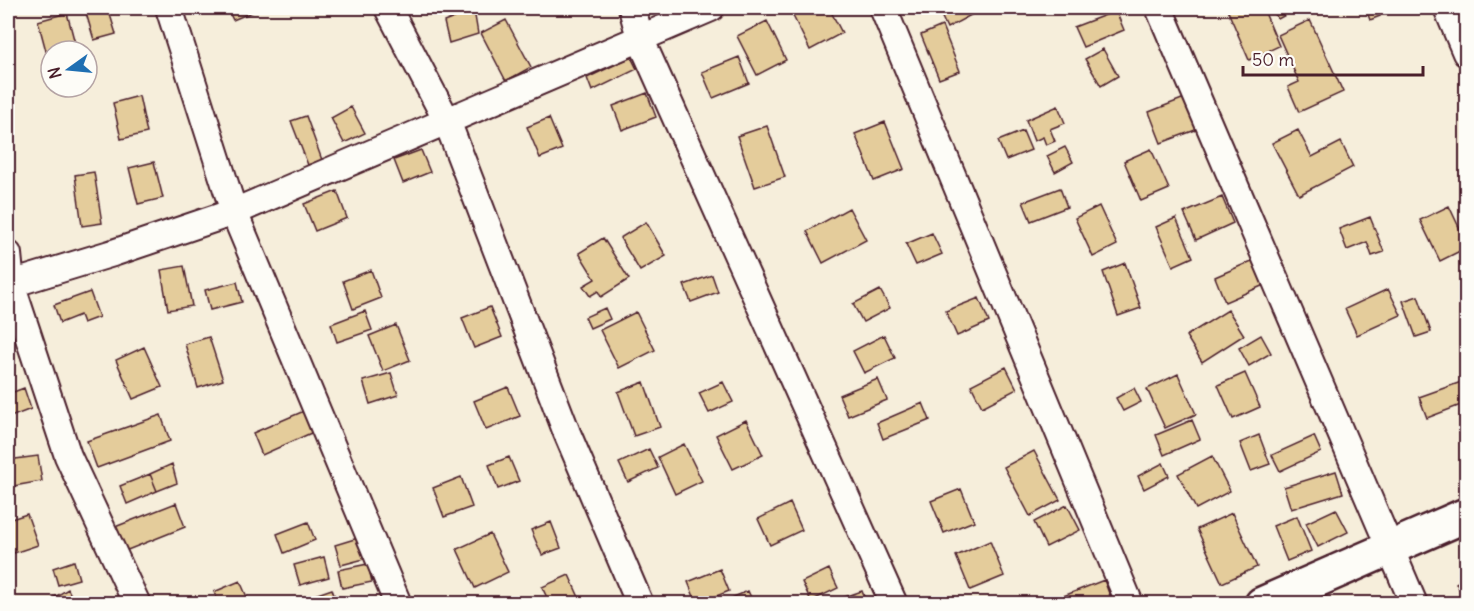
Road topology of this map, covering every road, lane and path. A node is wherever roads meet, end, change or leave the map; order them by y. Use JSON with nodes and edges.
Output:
{"nodes":[{"id":1,"x":169,"y":8,"type":"edge"},
{"id":2,"x":388,"y":8,"type":"edge"},
{"id":3,"x":632,"y":8,"type":"edge"},
{"id":4,"x":711,"y":8,"type":"edge"},
{"id":5,"x":883,"y":8,"type":"edge"},
{"id":6,"x":1159,"y":8,"type":"edge"},
{"id":7,"x":1448,"y":8,"type":"edge"},
{"id":8,"x":640,"y":38,"type":"junction"},
{"id":9,"x":1467,"y":53,"type":"edge"},
{"id":10,"x":447,"y":120,"type":"junction"},
{"id":11,"x":234,"y":212,"type":"junction"},
{"id":12,"x":8,"y":254,"type":"edge"},
{"id":13,"x":9,"y":285,"type":"edge"},
{"id":14,"x":1467,"y":515,"type":"edge"},
{"id":15,"x":1390,"y":548,"type":"junction"},
{"id":16,"x":137,"y":603,"type":"edge"},
{"id":17,"x":398,"y":603,"type":"edge"},
{"id":18,"x":640,"y":603,"type":"edge"},
{"id":19,"x":894,"y":603,"type":"edge"},
{"id":20,"x":1130,"y":603,"type":"edge"},
{"id":21,"x":1262,"y":603,"type":"edge"},
{"id":22,"x":1414,"y":603,"type":"edge"}],
"edges":[{"from":1,"to":11,"type":"street"},
{"from":2,"to":10,"type":"street"},
{"from":3,"to":8,"type":"street"},
{"from":4,"to":8,"type":"street"},
{"from":5,"to":20,"type":"street"},
{"from":6,"to":15,"type":"street"},
{"from":7,"to":9,"type":"street"},
{"from":8,"to":10,"type":"street"},
{"from":8,"to":19,"type":"street"},
{"from":10,"to":11,"type":"street"},
{"from":10,"to":18,"type":"street"},
{"from":11,"to":13,"type":"street"},
{"from":11,"to":17,"type":"street"},
{"from":12,"to":13,"type":"street"},
{"from":13,"to":16,"type":"street"},
{"from":14,"to":15,"type":"street"},
{"from":15,"to":21,"type":"street"},
{"from":15,"to":22,"type":"street"}]}
